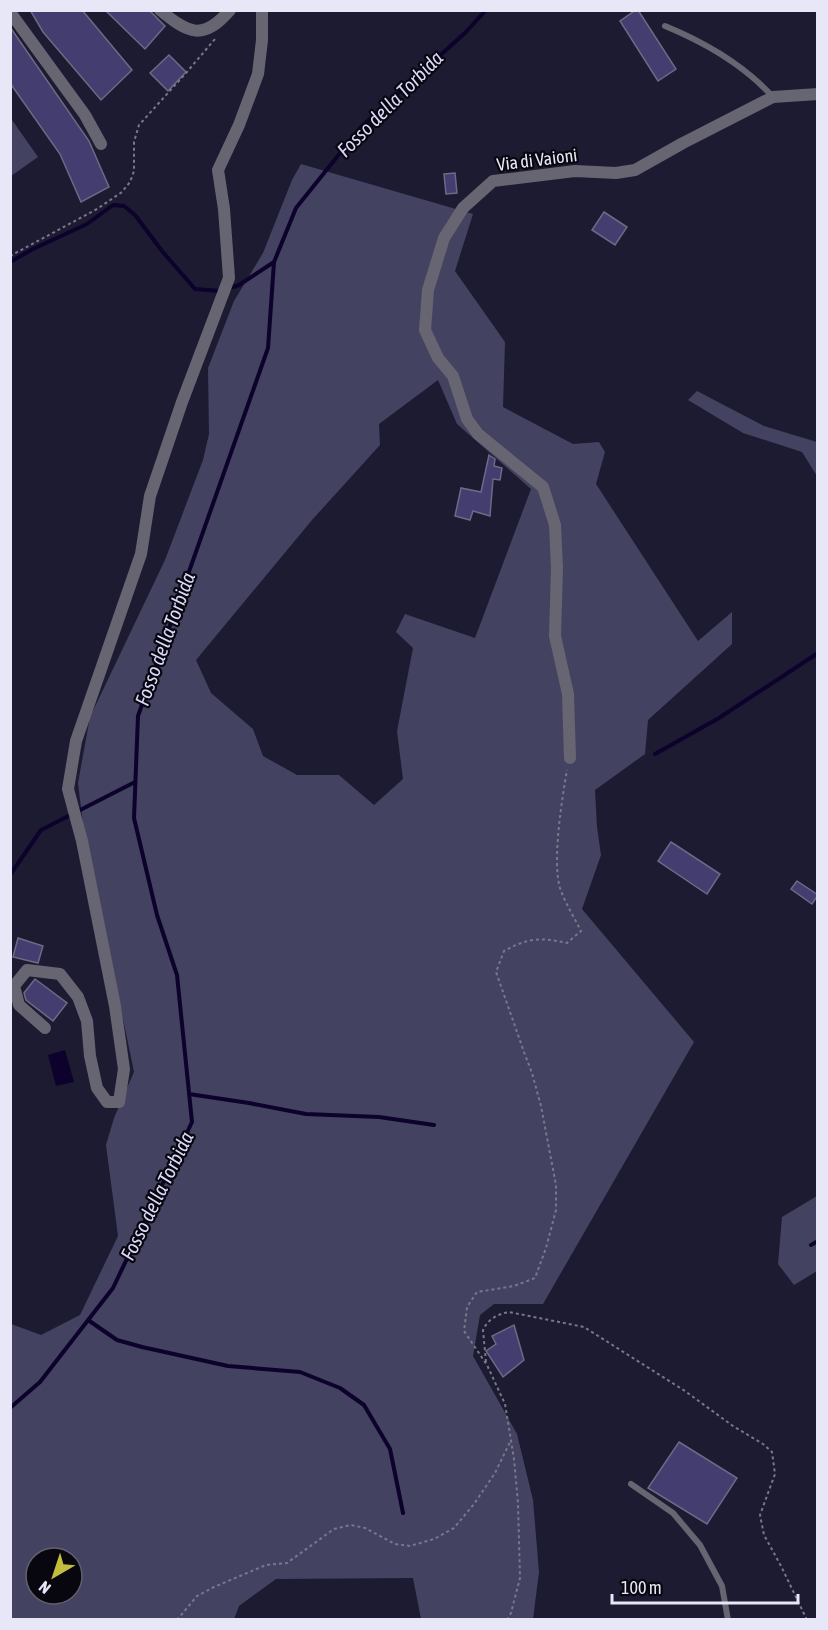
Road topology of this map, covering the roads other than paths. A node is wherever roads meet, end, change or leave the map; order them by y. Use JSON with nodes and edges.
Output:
{"nodes":[{"id":1,"x":160,"y":10,"type":"edge"},
{"id":2,"x":230,"y":10,"type":"edge"},
{"id":3,"x":262,"y":10,"type":"edge"},
{"id":4,"x":10,"y":12,"type":"edge"},
{"id":5,"x":665,"y":26,"type":"dead end"},
{"id":6,"x":818,"y":94,"type":"edge"},
{"id":7,"x":772,"y":97,"type":"junction"},
{"id":8,"x":101,"y":144,"type":"dead end"},
{"id":9,"x":570,"y":758,"type":"road end"},
{"id":10,"x":45,"y":1028,"type":"dead end"},
{"id":11,"x":631,"y":1484,"type":"dead end"},
{"id":12,"x":728,"y":1620,"type":"edge"}],
"edges":[{"from":1,"to":2,"type":"street"},
{"from":3,"to":10,"type":"street"},
{"from":4,"to":8,"type":"street"},
{"from":5,"to":7,"type":"lane"},
{"from":6,"to":7,"type":"street","name":"Via di Vaioni"},
{"from":7,"to":9,"type":"street","name":"Via di Vaioni"},
{"from":11,"to":12,"type":"lane"}]}
